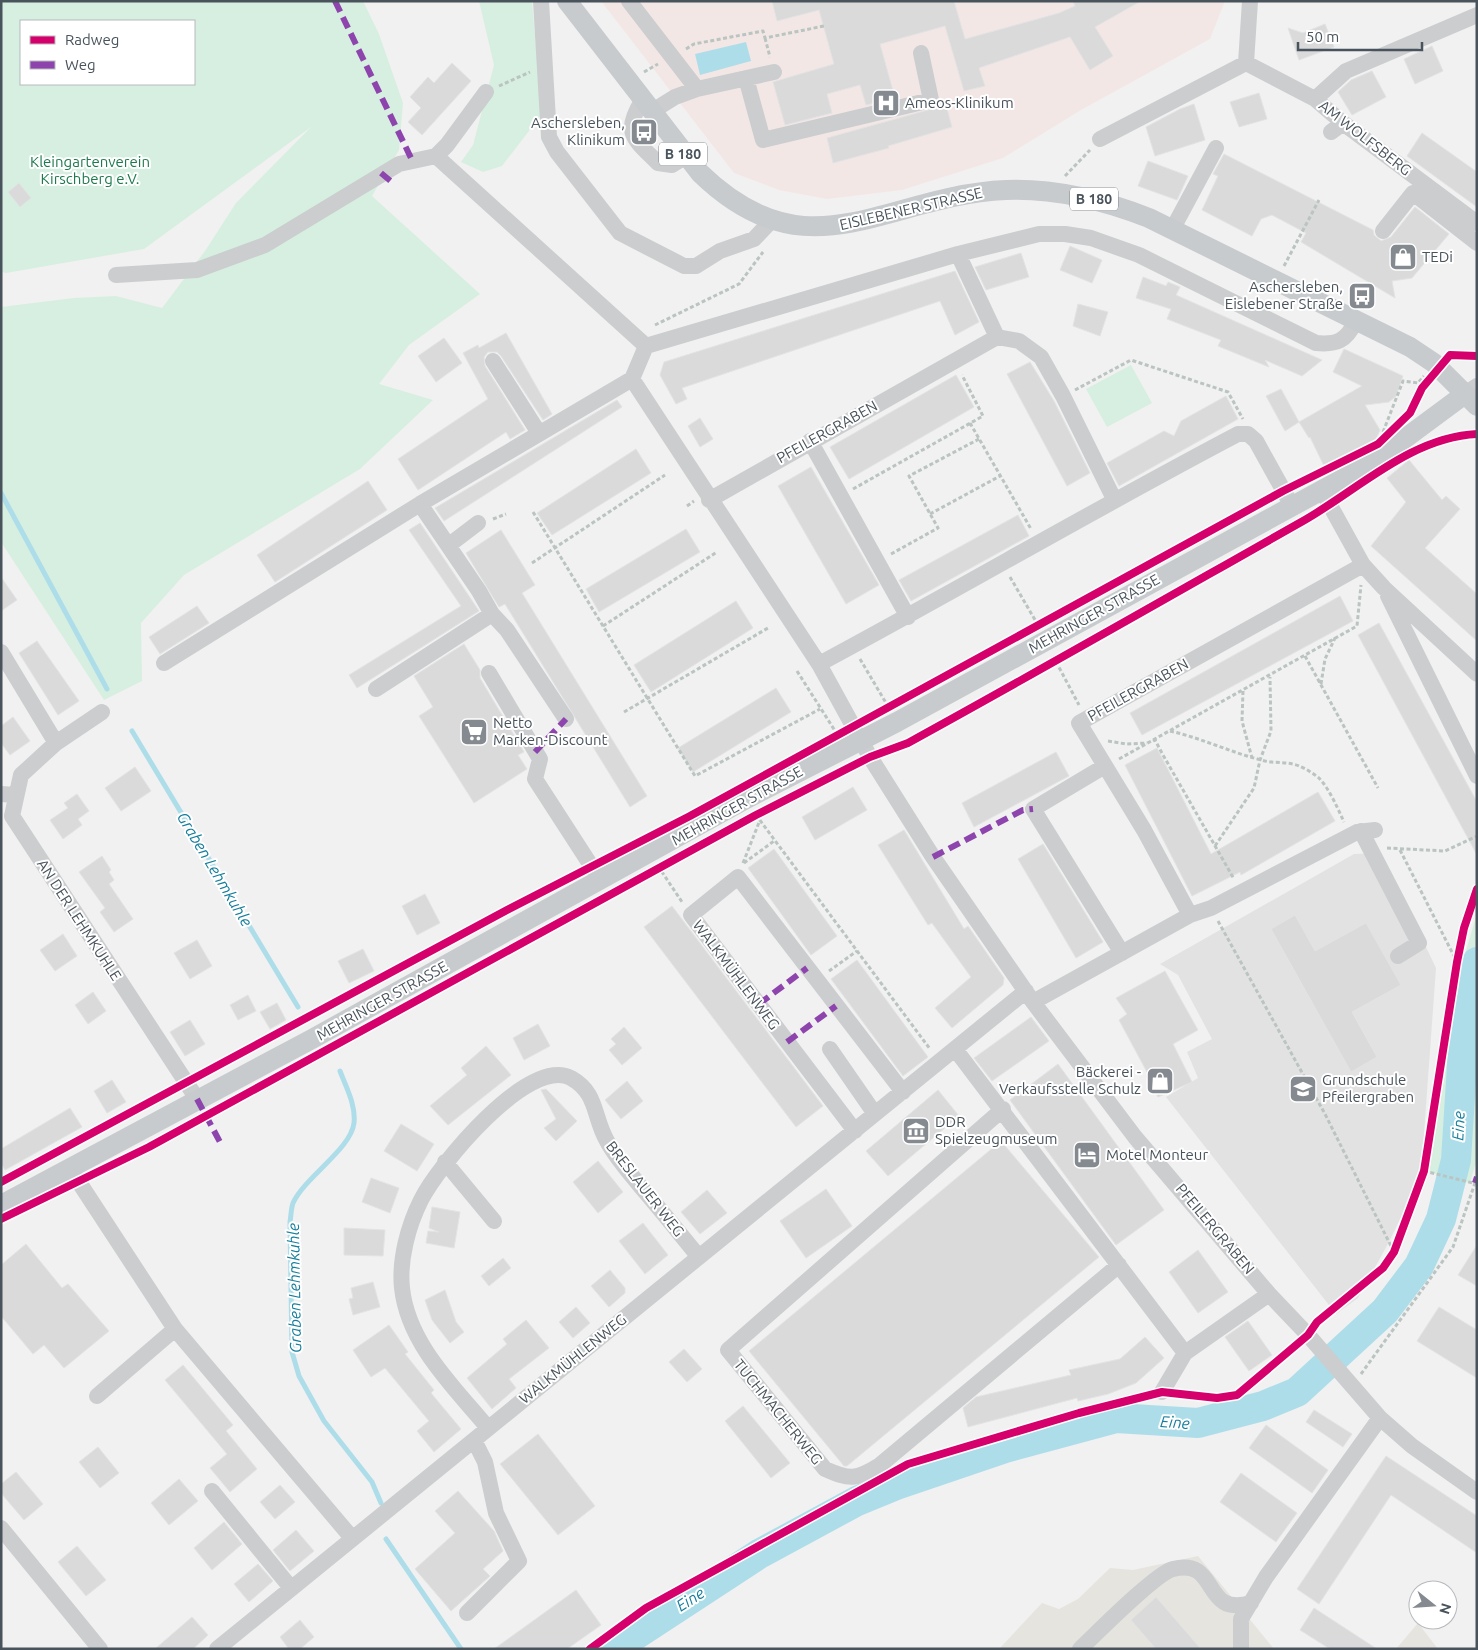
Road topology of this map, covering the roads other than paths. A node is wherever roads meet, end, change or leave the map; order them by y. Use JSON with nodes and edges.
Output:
{"nodes":[{"id":1,"x":541,"y":1,"type":"edge"},
{"id":2,"x":567,"y":1,"type":"edge"},
{"id":3,"x":630,"y":1,"type":"edge"},
{"id":4,"x":1250,"y":1,"type":"edge"},
{"id":5,"x":1477,"y":15,"type":"edge"},
{"id":6,"x":920,"y":53,"type":"dead end"},
{"id":7,"x":1246,"y":63,"type":"junction"},
{"id":8,"x":774,"y":72,"type":"dead end"},
{"id":9,"x":746,"y":78,"type":"junction"},
{"id":10,"x":697,"y":89,"type":"junction"},
{"id":11,"x":486,"y":92,"type":"road end"},
{"id":12,"x":1315,"y":99,"type":"junction"},
{"id":13,"x":646,"y":106,"type":"junction"},
{"id":14,"x":1100,"y":139,"type":"road end"},
{"id":15,"x":1216,"y":148,"type":"dead end"},
{"id":16,"x":436,"y":156,"type":"junction"},
{"id":17,"x":685,"y":156,"type":"junction"},
{"id":18,"x":772,"y":220,"type":"junction"},
{"id":19,"x":1477,"y":224,"type":"edge"},
{"id":20,"x":1172,"y":230,"type":"junction"},
{"id":21,"x":1383,"y":231,"type":"dead end"},
{"id":22,"x":1477,"y":243,"type":"edge"},
{"id":23,"x":958,"y":254,"type":"junction"},
{"id":24,"x":116,"y":275,"type":"dead end"},
{"id":25,"x":1356,"y":321,"type":"junction"},
{"id":26,"x":996,"y":337,"type":"junction"},
{"id":27,"x":646,"y":346,"type":"junction"},
{"id":28,"x":493,"y":361,"type":"dead end"},
{"id":29,"x":632,"y":379,"type":"junction"},
{"id":30,"x":1473,"y":395,"type":"edge"},
{"id":31,"x":539,"y":433,"type":"junction"},
{"id":32,"x":810,"y":441,"type":"junction"},
{"id":33,"x":1321,"y":490,"type":"junction"},
{"id":34,"x":1114,"y":499,"type":"junction"},
{"id":35,"x":709,"y":500,"type":"junction"},
{"id":36,"x":420,"y":504,"type":"junction"},
{"id":37,"x":1292,"y":506,"type":"junction"},
{"id":38,"x":478,"y":523,"type":"dead end"},
{"id":39,"x":449,"y":545,"type":"junction"},
{"id":40,"x":1363,"y":565,"type":"junction"},
{"id":41,"x":1384,"y":588,"type":"junction"},
{"id":42,"x":492,"y":614,"type":"junction"},
{"id":43,"x":908,"y":617,"type":"junction"},
{"id":44,"x":1,"y":652,"type":"edge"},
{"id":45,"x":164,"y":663,"type":"dead end"},
{"id":46,"x":819,"y":664,"type":"junction"},
{"id":47,"x":489,"y":673,"type":"dead end"},
{"id":48,"x":1477,"y":674,"type":"edge"},
{"id":49,"x":376,"y":689,"type":"dead end"},
{"id":50,"x":102,"y":712,"type":"dead end"},
{"id":51,"x":566,"y":719,"type":"dead end"},
{"id":52,"x":862,"y":740,"type":"junction"},
{"id":53,"x":56,"y":743,"type":"junction"},
{"id":54,"x":1105,"y":766,"type":"junction"},
{"id":55,"x":1477,"y":776,"type":"edge"},
{"id":56,"x":9,"y":795,"type":"edge"},
{"id":57,"x":601,"y":881,"type":"junction"},
{"id":58,"x":1190,"y":915,"type":"junction"},
{"id":59,"x":1122,"y":953,"type":"junction"},
{"id":60,"x":1398,"y":956,"type":"dead end"},
{"id":61,"x":1030,"y":996,"type":"junction"},
{"id":62,"x":956,"y":1049,"type":"junction"},
{"id":63,"x":830,"y":1050,"type":"dead end"},
{"id":64,"x":902,"y":1092,"type":"junction"},
{"id":65,"x":197,"y":1099,"type":"junction"},
{"id":66,"x":1003,"y":1109,"type":"junction"},
{"id":67,"x":876,"y":1114,"type":"junction"},
{"id":68,"x":855,"y":1131,"type":"junction"},
{"id":69,"x":445,"y":1162,"type":"junction"},
{"id":70,"x":71,"y":1170,"type":"junction"},
{"id":71,"x":1,"y":1205,"type":"edge"},
{"id":72,"x":494,"y":1221,"type":"dead end"},
{"id":73,"x":699,"y":1257,"type":"junction"},
{"id":74,"x":1119,"y":1265,"type":"junction"},
{"id":75,"x":1269,"y":1294,"type":"junction"},
{"id":76,"x":175,"y":1329,"type":"junction"},
{"id":77,"x":1185,"y":1353,"type":"junction"},
{"id":78,"x":1162,"y":1392,"type":"dead end"},
{"id":79,"x":97,"y":1396,"type":"dead end"},
{"id":80,"x":1380,"y":1418,"type":"junction"},
{"id":81,"x":488,"y":1428,"type":"junction"},
{"id":82,"x":474,"y":1440,"type":"junction"},
{"id":83,"x":1475,"y":1487,"type":"edge"},
{"id":84,"x":212,"y":1491,"type":"dead end"},
{"id":85,"x":1,"y":1528,"type":"edge"},
{"id":86,"x":352,"y":1538,"type":"junction"},
{"id":87,"x":291,"y":1588,"type":"junction"},
{"id":88,"x":1251,"y":1603,"type":"junction"},
{"id":89,"x":467,"y":1613,"type":"dead end"},
{"id":90,"x":100,"y":1649,"type":"edge"},
{"id":91,"x":218,"y":1649,"type":"edge"},
{"id":92,"x":1080,"y":1649,"type":"edge"},
{"id":93,"x":1241,"y":1649,"type":"edge"}],
"edges":[{"from":1,"to":18,"type":"street"},
{"from":2,"to":13,"type":"main road","name":"EISLEBENER STRASSE","number":"B 180"},
{"from":3,"to":10,"type":"street"},
{"from":4,"to":7,"type":"street"},
{"from":5,"to":12,"type":"street"},
{"from":6,"to":9,"type":"street"},
{"from":7,"to":12,"type":"street","name":"AM WOLFSBERG"},
{"from":7,"to":14,"type":"street"},
{"from":8,"to":9,"type":"street"},
{"from":9,"to":10,"type":"street"},
{"from":10,"to":13,"type":"street"},
{"from":11,"to":16,"type":"street"},
{"from":12,"to":19,"type":"street","name":"AM WOLFSBERG"},
{"from":13,"to":17,"type":"main road","name":"EISLEBENER STRASSE","number":"B 180"},
{"from":13,"to":17,"type":"street"},
{"from":15,"to":20,"type":"street"},
{"from":16,"to":24,"type":"street"},
{"from":16,"to":27,"type":"street"},
{"from":17,"to":18,"type":"main road","name":"EISLEBENER STRASSE","number":"B 180"},
{"from":18,"to":20,"type":"main road","name":"EISLEBENER STRASSE","number":"B 180"},
{"from":20,"to":25,"type":"main road","name":"EISLEBENER STRASSE","number":"B 180"},
{"from":21,"to":22,"type":"street"},
{"from":23,"to":25,"type":"street"},
{"from":23,"to":26,"type":"street"},
{"from":23,"to":27,"type":"street"},
{"from":25,"to":30,"type":"main road","name":"EISLEBENER STRASSE","number":"B 180"},
{"from":26,"to":32,"type":"street","name":"PFEILERGRABEN"},
{"from":26,"to":34,"type":"street"},
{"from":27,"to":29,"type":"street"},
{"from":28,"to":31,"type":"street"},
{"from":29,"to":31,"type":"street"},
{"from":29,"to":35,"type":"street","name":"PFEILERGRABEN"},
{"from":30,"to":33,"type":"main road","name":"MEHRINGER STRASSE"},
{"from":31,"to":36,"type":"street"},
{"from":32,"to":35,"type":"street","name":"PFEILERGRABEN"},
{"from":32,"to":43,"type":"street"},
{"from":33,"to":37,"type":"main road","name":"MEHRINGER STRASSE"},
{"from":33,"to":40,"type":"street"},
{"from":34,"to":37,"type":"street"},
{"from":34,"to":43,"type":"street"},
{"from":35,"to":46,"type":"street","name":"PFEILERGRABEN"},
{"from":36,"to":39,"type":"street"},
{"from":36,"to":45,"type":"street"},
{"from":37,"to":52,"type":"main road","name":"MEHRINGER STRASSE"},
{"from":38,"to":39,"type":"street"},
{"from":39,"to":42,"type":"street"},
{"from":40,"to":41,"type":"street"},
{"from":40,"to":54,"type":"street","name":"PFEILERGRABEN"},
{"from":41,"to":48,"type":"street"},
{"from":41,"to":55,"type":"street"},
{"from":42,"to":49,"type":"street"},
{"from":42,"to":51,"type":"street"},
{"from":43,"to":46,"type":"street"},
{"from":44,"to":53,"type":"street"},
{"from":46,"to":52,"type":"street","name":"PFEILERGRABEN"},
{"from":47,"to":57,"type":"street"},
{"from":50,"to":53,"type":"street","name":"AN DER LEHMKUHLE"},
{"from":52,"to":57,"type":"main road","name":"MEHRINGER STRASSE"},
{"from":52,"to":61,"type":"street","name":"PFEILERGRABEN"},
{"from":53,"to":56,"type":"street","name":"AN DER LEHMKUHLE"},
{"from":54,"to":58,"type":"street","name":"PFEILERGRABEN"},
{"from":54,"to":59,"type":"street"},
{"from":56,"to":65,"type":"street","name":"AN DER LEHMKUHLE"},
{"from":57,"to":65,"type":"main road","name":"MEHRINGER STRASSE"},
{"from":58,"to":59,"type":"street"},
{"from":58,"to":60,"type":"street"},
{"from":59,"to":61,"type":"street"},
{"from":61,"to":62,"type":"street","name":"WALKMÜHLENWEG"},
{"from":61,"to":75,"type":"street","name":"PFEILERGRABEN"},
{"from":62,"to":64,"type":"street","name":"WALKMÜHLENWEG"},
{"from":62,"to":66,"type":"street"},
{"from":63,"to":67,"type":"street"},
{"from":64,"to":67,"type":"street","name":"WALKMÜHLENWEG"},
{"from":64,"to":68,"type":"street","name":"WALKMÜHLENWEG"},
{"from":65,"to":70,"type":"main road","name":"MEHRINGER STRASSE"},
{"from":66,"to":74,"type":"street"},
{"from":66,"to":74,"type":"street","name":"TUCHMACHERWEG"},
{"from":67,"to":68,"type":"street","name":"WALKMÜHLENWEG"},
{"from":68,"to":73,"type":"street","name":"WALKMÜHLENWEG"},
{"from":69,"to":72,"type":"street"},
{"from":69,"to":73,"type":"street","name":"BRESLAUER WEG"},
{"from":69,"to":81,"type":"street","name":"BRESLAUER WEG"},
{"from":70,"to":71,"type":"main road","name":"MEHRINGER STRASSE"},
{"from":70,"to":76,"type":"street"},
{"from":73,"to":81,"type":"street","name":"WALKMÜHLENWEG"},
{"from":74,"to":77,"type":"street"},
{"from":75,"to":77,"type":"street"},
{"from":75,"to":80,"type":"street","name":"PFEILERGRABEN"},
{"from":76,"to":79,"type":"street"},
{"from":76,"to":86,"type":"street"},
{"from":77,"to":78,"type":"street"},
{"from":80,"to":83,"type":"street","name":"PFEILERGRABEN"},
{"from":80,"to":88,"type":"street"},
{"from":81,"to":82,"type":"street","name":"WALKMÜHLENWEG"},
{"from":82,"to":86,"type":"street","name":"WALKMÜHLENWEG"},
{"from":82,"to":89,"type":"street"},
{"from":84,"to":87,"type":"street"},
{"from":85,"to":90,"type":"street"},
{"from":86,"to":87,"type":"street","name":"WALKMÜHLENWEG"},
{"from":87,"to":91,"type":"street","name":"WALKMÜHLENWEG"},
{"from":88,"to":92,"type":"street"},
{"from":88,"to":93,"type":"street"}]}
